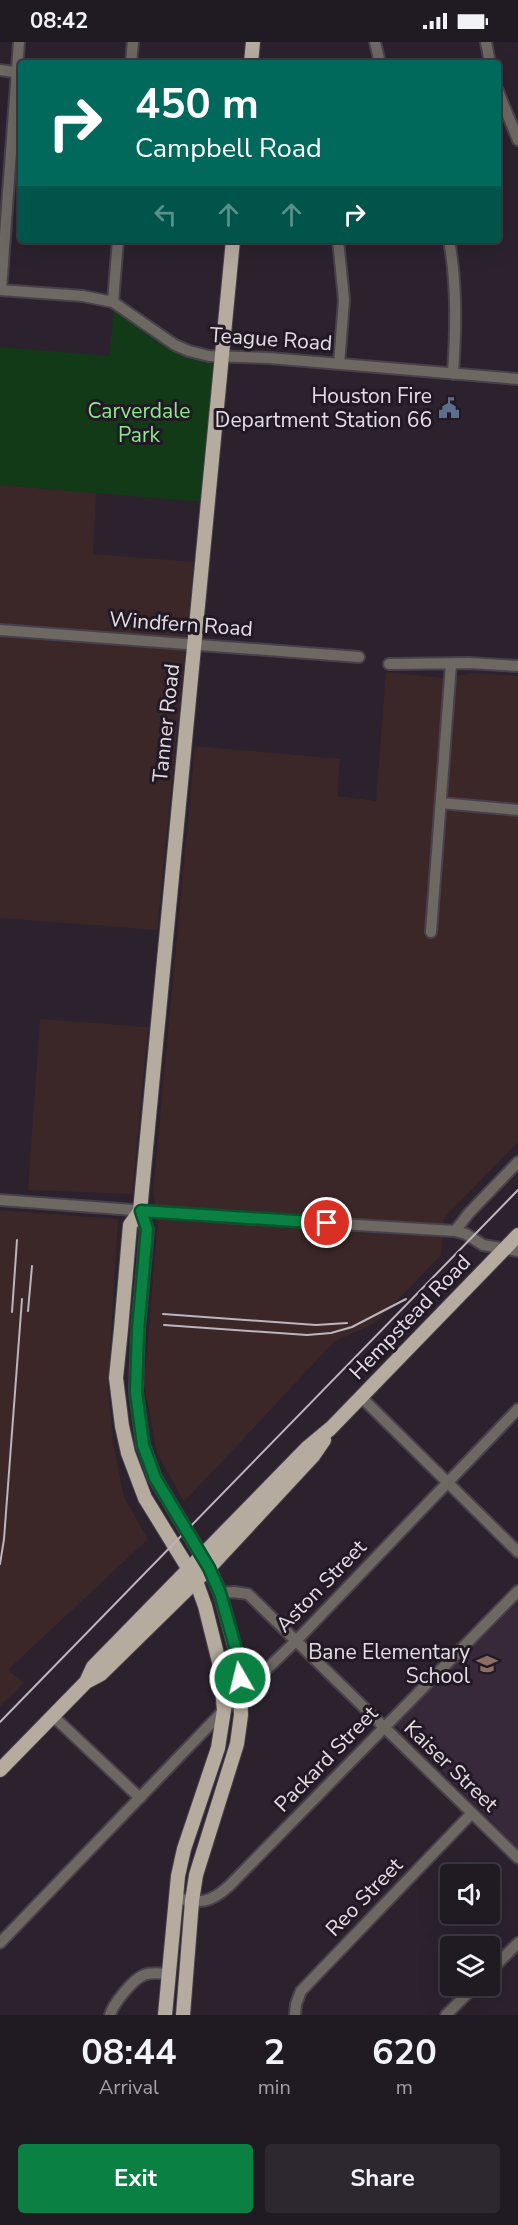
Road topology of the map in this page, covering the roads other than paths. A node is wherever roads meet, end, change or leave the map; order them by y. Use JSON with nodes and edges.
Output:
{"nodes":[{"id":1,"x":19,"y":42,"type":"edge"},
{"id":2,"x":133,"y":42,"type":"edge"},
{"id":3,"x":253,"y":42,"type":"edge"},
{"id":4,"x":375,"y":42,"type":"edge"},
{"id":5,"x":486,"y":42,"type":"edge"},
{"id":6,"x":19,"y":60,"type":"edge"},
{"id":7,"x":131,"y":60,"type":"edge"},
{"id":8,"x":251,"y":60,"type":"edge"},
{"id":9,"x":379,"y":60,"type":"edge"},
{"id":10,"x":489,"y":60,"type":"edge"},
{"id":11,"x":0,"y":70,"type":"edge"},
{"id":12,"x":18,"y":73,"type":"edge"},
{"id":13,"x":18,"y":85,"type":"edge"},
{"id":14,"x":501,"y":98,"type":"edge"},
{"id":15,"x":518,"y":140,"type":"edge"},
{"id":16,"x":118,"y":243,"type":"edge"},
{"id":17,"x":233,"y":243,"type":"edge"},
{"id":18,"x":338,"y":243,"type":"edge"},
{"id":19,"x":449,"y":243,"type":"edge"},
{"id":20,"x":1,"y":290,"type":"edge"},
{"id":21,"x":113,"y":302,"type":"junction"},
{"id":22,"x":222,"y":357,"type":"junction"},
{"id":23,"x":339,"y":364,"type":"junction"},
{"id":24,"x":453,"y":374,"type":"junction"},
{"id":25,"x":518,"y":379,"type":"edge"},
{"id":26,"x":0,"y":630,"type":"edge"},
{"id":27,"x":195,"y":645,"type":"junction"},
{"id":28,"x":359,"y":657,"type":"dead end"},
{"id":29,"x":389,"y":664,"type":"dead end"},
{"id":30,"x":451,"y":664,"type":"junction"},
{"id":31,"x":518,"y":666,"type":"edge"},
{"id":32,"x":441,"y":803,"type":"junction"},
{"id":33,"x":518,"y":810,"type":"edge"},
{"id":34,"x":431,"y":932,"type":"dead end"},
{"id":35,"x":518,"y":1162,"type":"edge"},
{"id":36,"x":0,"y":1200,"type":"edge"},
{"id":37,"x":141,"y":1211,"type":"junction"},
{"id":38,"x":455,"y":1231,"type":"junction"},
{"id":39,"x":518,"y":1235,"type":"edge"},
{"id":40,"x":511,"y":1251,"type":"edge"},
{"id":41,"x":121,"y":1329,"type":"junction"},
{"id":42,"x":138,"y":1330,"type":"junction"},
{"id":43,"x":361,"y":1397,"type":"junction"},
{"id":44,"x":518,"y":1409,"type":"edge"},
{"id":45,"x":448,"y":1483,"type":"junction"},
{"id":46,"x":518,"y":1552,"type":"edge"},
{"id":47,"x":205,"y":1563,"type":"junction"},
{"id":48,"x":192,"y":1576,"type":"junction"},
{"id":49,"x":518,"y":1591,"type":"edge"},
{"id":50,"x":220,"y":1593,"type":"junction"},
{"id":51,"x":296,"y":1641,"type":"junction"},
{"id":52,"x":240,"y":1693,"type":"junction"},
{"id":53,"x":224,"y":1710,"type":"junction"},
{"id":54,"x":53,"y":1716,"type":"junction"},
{"id":55,"x":383,"y":1728,"type":"junction"},
{"id":56,"x":0,"y":1770,"type":"edge"},
{"id":57,"x":140,"y":1798,"type":"junction"},
{"id":58,"x":202,"y":1799,"type":"junction"},
{"id":59,"x":219,"y":1805,"type":"junction"},
{"id":60,"x":472,"y":1813,"type":"junction"},
{"id":61,"x":518,"y":1858,"type":"edge"},
{"id":62,"x":175,"y":1898,"type":"junction"},
{"id":63,"x":192,"y":1901,"type":"junction"},
{"id":64,"x":0,"y":1943,"type":"edge"},
{"id":65,"x":518,"y":1943,"type":"edge"},
{"id":66,"x":500,"y":1961,"type":"edge"},
{"id":67,"x":168,"y":1974,"type":"junction"},
{"id":68,"x":465,"y":1996,"type":"edge"},
{"id":69,"x":110,"y":2015,"type":"edge"},
{"id":70,"x":165,"y":2015,"type":"edge"},
{"id":71,"x":183,"y":2015,"type":"edge"},
{"id":72,"x":295,"y":2015,"type":"edge"},
{"id":73,"x":446,"y":2015,"type":"edge"}],
"edges":[{"from":1,"to":6,"type":"street"},
{"from":2,"to":7,"type":"street"},
{"from":3,"to":8,"type":"main road"},
{"from":4,"to":9,"type":"street"},
{"from":5,"to":10,"type":"street"},
{"from":11,"to":12,"type":"street"},
{"from":13,"to":20,"type":"street"},
{"from":14,"to":15,"type":"street"},
{"from":16,"to":21,"type":"street"},
{"from":17,"to":22,"type":"main road","name":"Tanner Road"},
{"from":18,"to":23,"type":"street"},
{"from":19,"to":24,"type":"street"},
{"from":20,"to":21,"type":"street","name":"Teague Road"},
{"from":21,"to":22,"type":"street","name":"Teague Road"},
{"from":22,"to":23,"type":"street","name":"Teague Road"},
{"from":22,"to":27,"type":"main road","name":"Tanner Road"},
{"from":23,"to":24,"type":"street","name":"Teague Road"},
{"from":24,"to":25,"type":"street","name":"Teague Road"},
{"from":26,"to":27,"type":"street","name":"Windfern Road"},
{"from":27,"to":28,"type":"street","name":"Windfern Road"},
{"from":27,"to":37,"type":"main road","name":"Tanner Road"},
{"from":29,"to":30,"type":"street"},
{"from":30,"to":31,"type":"street"},
{"from":30,"to":32,"type":"street"},
{"from":32,"to":33,"type":"street"},
{"from":32,"to":34,"type":"street"},
{"from":35,"to":38,"type":"street"},
{"from":36,"to":37,"type":"street"},
{"from":37,"to":38,"type":"street"},
{"from":37,"to":41,"type":"main road"},
{"from":37,"to":42,"type":"main road"},
{"from":38,"to":40,"type":"street"},
{"from":39,"to":40,"type":"main road","name":"Hempstead Road"},
{"from":40,"to":43,"type":"main road","name":"Hempstead Road"},
{"from":41,"to":42,"type":"main road"},
{"from":41,"to":48,"type":"main road"},
{"from":42,"to":47,"type":"main road"},
{"from":43,"to":45,"type":"street"},
{"from":43,"to":47,"type":"main road","name":"Hempstead Road"},
{"from":44,"to":45,"type":"street","name":"Aston Street"},
{"from":45,"to":46,"type":"street"},
{"from":45,"to":51,"type":"street","name":"Aston Street"},
{"from":47,"to":48,"type":"main road","name":"Hempstead Road"},
{"from":47,"to":50,"type":"main road"},
{"from":48,"to":53,"type":"main road"},
{"from":48,"to":54,"type":"main road","name":"Hempstead Road"},
{"from":49,"to":55,"type":"street","name":"Packard Street"},
{"from":50,"to":51,"type":"street","name":"Kaiser Street"},
{"from":50,"to":52,"type":"main road"},
{"from":51,"to":52,"type":"street","name":"Aston Street"},
{"from":51,"to":55,"type":"street","name":"Kaiser Street"},
{"from":52,"to":53,"type":"street","name":"Aston Street"},
{"from":52,"to":59,"type":"main road"},
{"from":53,"to":57,"type":"street","name":"Aston Street"},
{"from":53,"to":58,"type":"main road"},
{"from":54,"to":56,"type":"main road","name":"Hempstead Road"},
{"from":54,"to":57,"type":"street"},
{"from":55,"to":60,"type":"street","name":"Kaiser Street"},
{"from":55,"to":63,"type":"street","name":"Packard Street"},
{"from":57,"to":64,"type":"street","name":"Aston Street"},
{"from":58,"to":59,"type":"main road"},
{"from":58,"to":62,"type":"main road"},
{"from":59,"to":63,"type":"main road"},
{"from":60,"to":61,"type":"street","name":"Kaiser Street"},
{"from":60,"to":72,"type":"street","name":"Reo Street"},
{"from":62,"to":63,"type":"street","name":"Packard Street"},
{"from":62,"to":67,"type":"main road"},
{"from":63,"to":71,"type":"main road"},
{"from":65,"to":66,"type":"street"},
{"from":67,"to":69,"type":"street"},
{"from":67,"to":70,"type":"main road"},
{"from":68,"to":73,"type":"street"}]}
